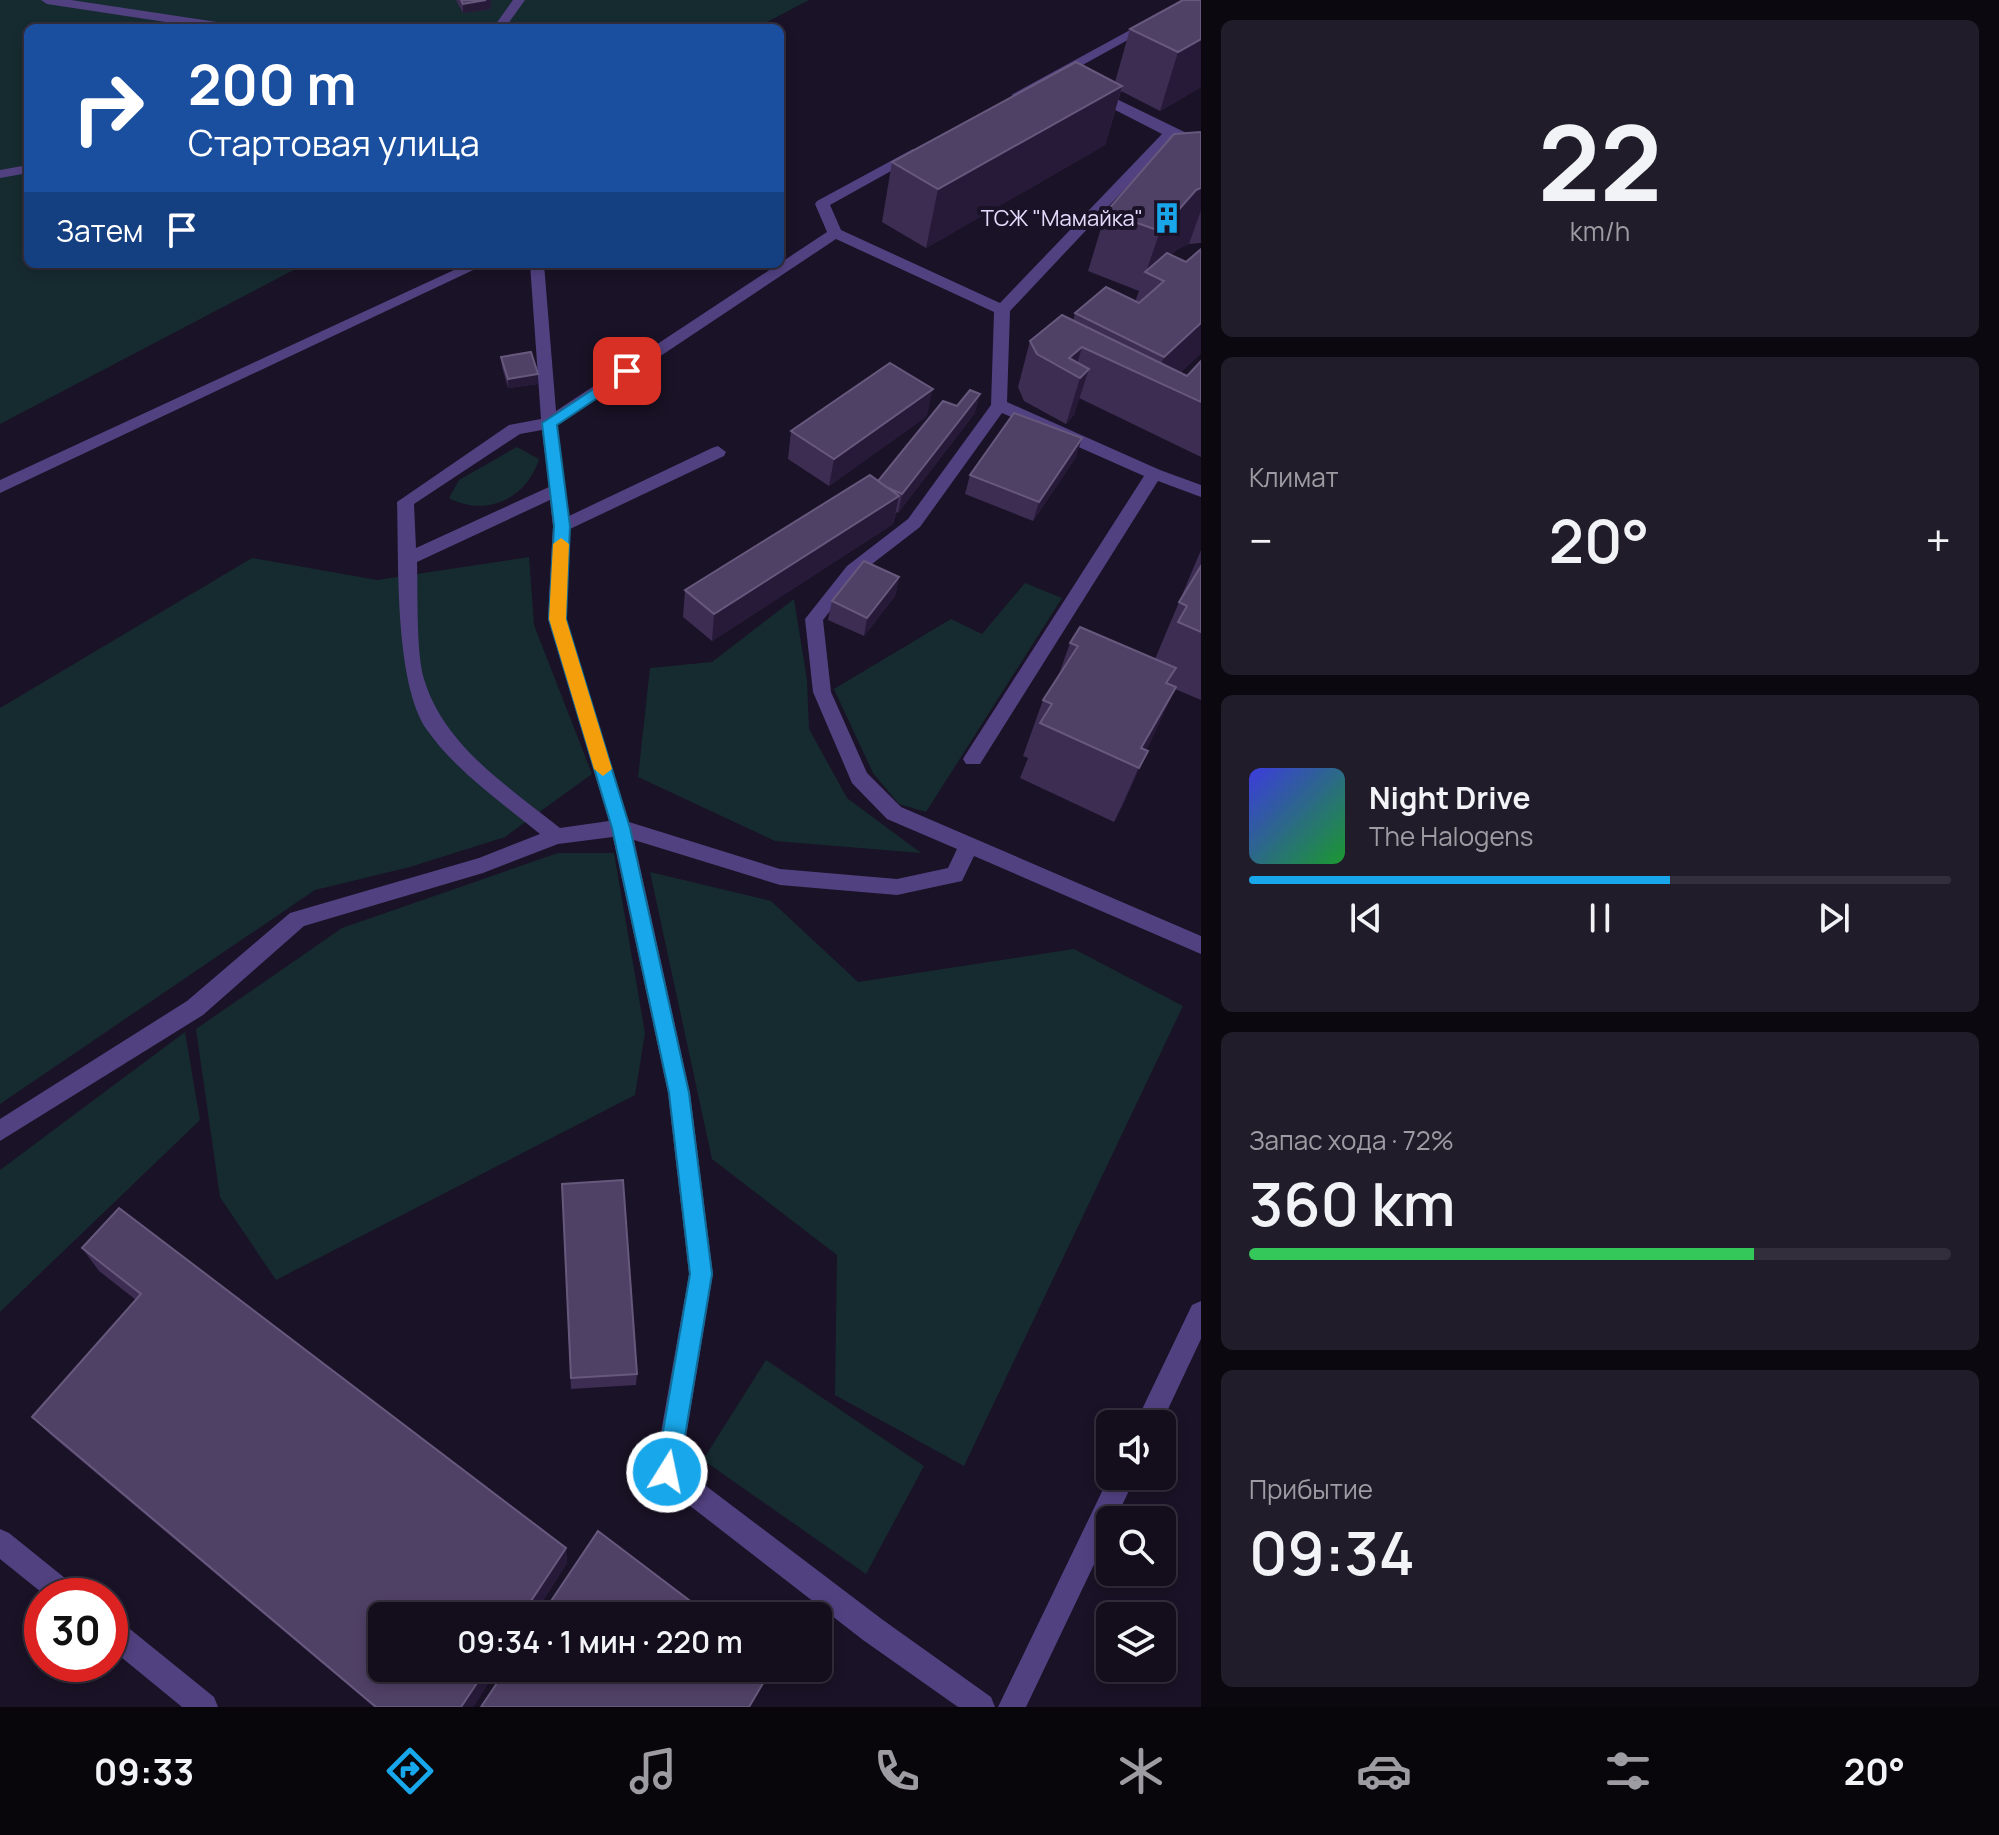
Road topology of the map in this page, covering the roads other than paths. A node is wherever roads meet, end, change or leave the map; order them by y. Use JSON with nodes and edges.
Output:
{"nodes":[{"id":1,"x":47,"y":0,"type":"edge"},
{"id":2,"x":519,"y":0,"type":"edge"},
{"id":3,"x":1194,"y":0,"type":"edge"},
{"id":4,"x":204,"y":24,"type":"edge"},
{"id":5,"x":502,"y":24,"type":"edge"},
{"id":6,"x":1068,"y":80,"type":"junction"},
{"id":7,"x":1001,"y":104,"type":"edge"},
{"id":8,"x":1170,"y":133,"type":"junction"},
{"id":9,"x":1199,"y":142,"type":"edge"},
{"id":10,"x":932,"y":143,"type":"edge"},
{"id":11,"x":24,"y":170,"type":"edge"},
{"id":12,"x":0,"y":174,"type":"edge"},
{"id":13,"x":835,"y":233,"type":"junction"},
{"id":14,"x":784,"y":267,"type":"edge"},
{"id":15,"x":470,"y":268,"type":"edge"},
{"id":16,"x":537,"y":268,"type":"edge"},
{"id":17,"x":782,"y":268,"type":"edge"},
{"id":18,"x":1002,"y":310,"type":"junction"},
{"id":19,"x":999,"y":405,"type":"junction"},
{"id":20,"x":549,"y":423,"type":"junction"},
{"id":21,"x":718,"y":452,"type":"dead end"},
{"id":22,"x":1154,"y":474,"type":"junction"},
{"id":23,"x":0,"y":487,"type":"edge"},
{"id":24,"x":557,"y":490,"type":"junction"},
{"id":25,"x":1201,"y":491,"type":"edge"},
{"id":26,"x":562,"y":526,"type":"junction"},
{"id":27,"x":409,"y":558,"type":"junction"},
{"id":28,"x":973,"y":759,"type":"dead end"},
{"id":29,"x":621,"y":828,"type":"junction"},
{"id":30,"x":556,"y":836,"type":"junction"},
{"id":31,"x":969,"y":845,"type":"junction"},
{"id":32,"x":1201,"y":945,"type":"edge"},
{"id":33,"x":0,"y":1131,"type":"edge"},
{"id":34,"x":1201,"y":1313,"type":"edge"},
{"id":35,"x":1155,"y":1410,"type":"edge"},
{"id":36,"x":1116,"y":1490,"type":"edge"},
{"id":37,"x":0,"y":1542,"type":"edge"},
{"id":38,"x":45,"y":1578,"type":"edge"},
{"id":39,"x":128,"y":1646,"type":"edge"},
{"id":40,"x":204,"y":1707,"type":"edge"},
{"id":41,"x":981,"y":1707,"type":"edge"},
{"id":42,"x":1012,"y":1707,"type":"edge"}],
"edges":[{"from":1,"to":4,"type":"street"},
{"from":2,"to":5,"type":"street"},
{"from":3,"to":6,"type":"street"},
{"from":6,"to":7,"type":"street"},
{"from":6,"to":8,"type":"street"},
{"from":8,"to":9,"type":"street"},
{"from":8,"to":18,"type":"street"},
{"from":10,"to":13,"type":"street"},
{"from":11,"to":12,"type":"street"},
{"from":13,"to":14,"type":"street"},
{"from":13,"to":18,"type":"street"},
{"from":15,"to":23,"type":"street"},
{"from":16,"to":20,"type":"street"},
{"from":17,"to":20,"type":"street"},
{"from":18,"to":19,"type":"street"},
{"from":19,"to":22,"type":"street"},
{"from":19,"to":31,"type":"street"},
{"from":20,"to":24,"type":"street"},
{"from":20,"to":27,"type":"street"},
{"from":21,"to":26,"type":"street"},
{"from":22,"to":25,"type":"street"},
{"from":22,"to":28,"type":"street"},
{"from":24,"to":26,"type":"street"},
{"from":24,"to":27,"type":"street"},
{"from":26,"to":29,"type":"street"},
{"from":27,"to":30,"type":"street"},
{"from":29,"to":30,"type":"street"},
{"from":29,"to":31,"type":"street"},
{"from":29,"to":41,"type":"street"},
{"from":30,"to":33,"type":"street"},
{"from":31,"to":32,"type":"street"},
{"from":34,"to":35,"type":"street"},
{"from":36,"to":42,"type":"street"},
{"from":37,"to":38,"type":"street"},
{"from":39,"to":40,"type":"street"}]}
